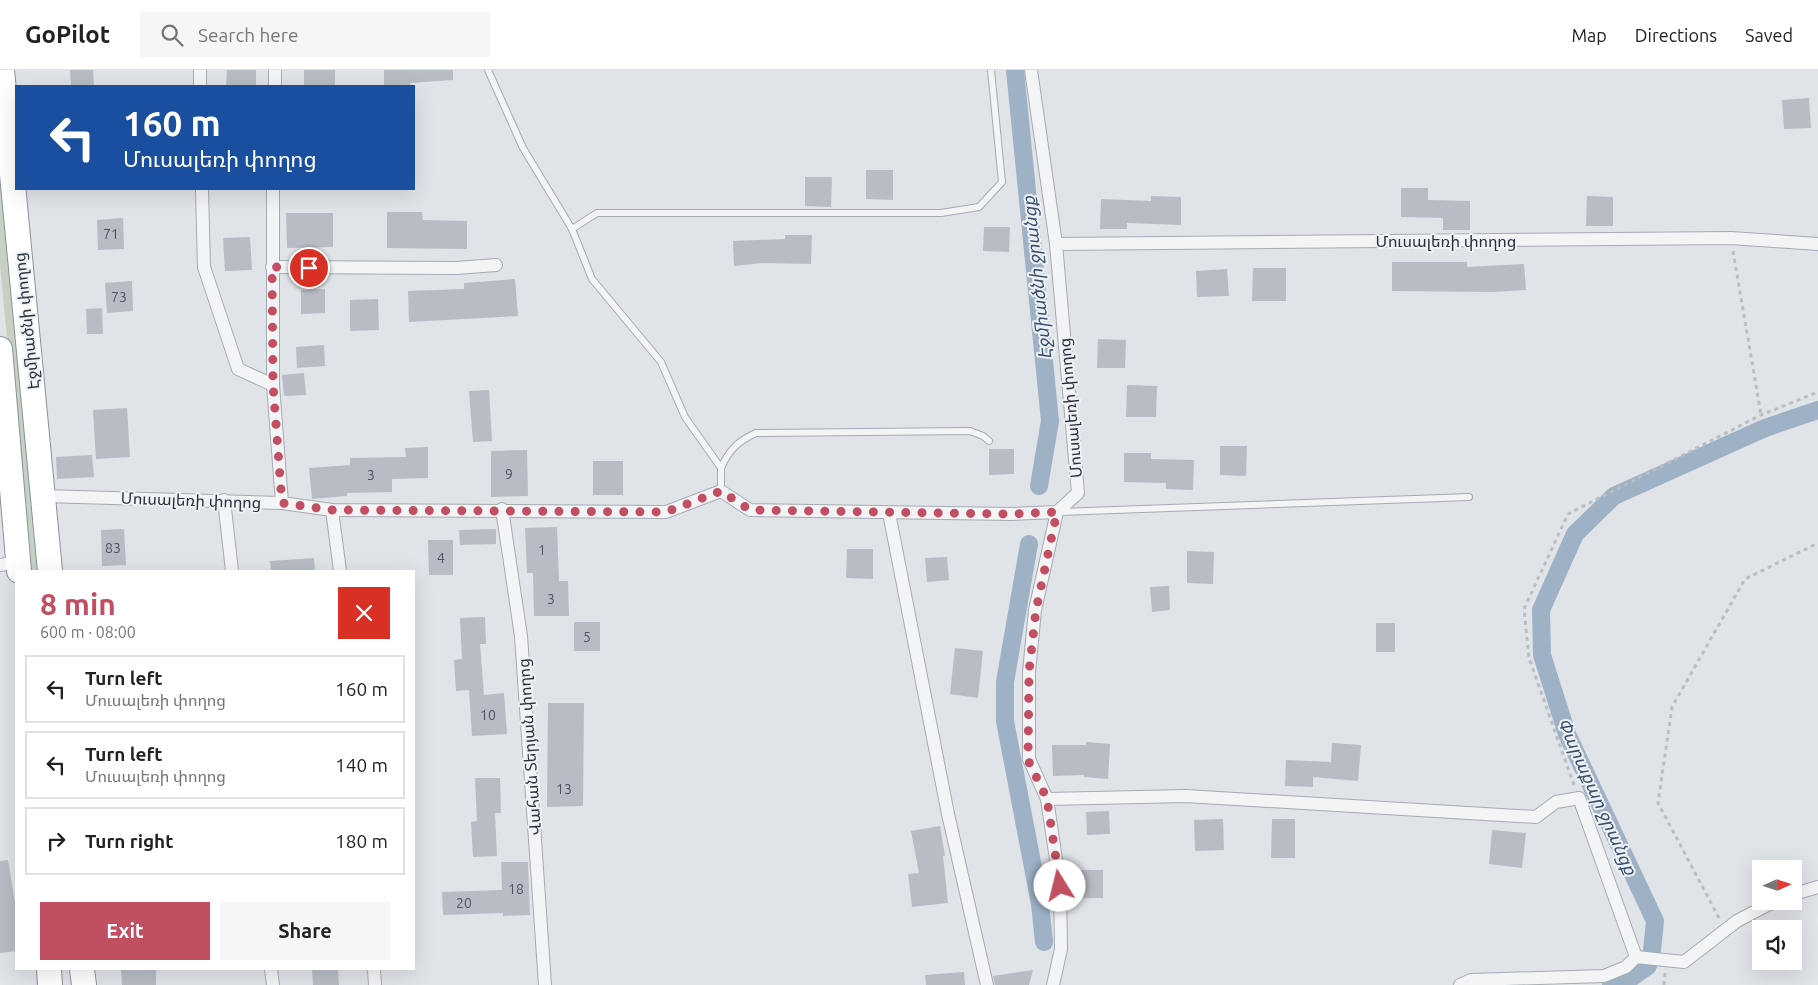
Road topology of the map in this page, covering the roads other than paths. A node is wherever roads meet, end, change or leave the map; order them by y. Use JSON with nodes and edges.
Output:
{"nodes":[{"id":1,"x":2,"y":70,"type":"edge"},
{"id":2,"x":200,"y":70,"type":"edge"},
{"id":3,"x":275,"y":70,"type":"edge"},
{"id":4,"x":488,"y":70,"type":"edge"},
{"id":5,"x":991,"y":70,"type":"edge"},
{"id":6,"x":1031,"y":70,"type":"edge"},
{"id":7,"x":200,"y":85,"type":"edge"},
{"id":8,"x":275,"y":85,"type":"edge"},
{"id":9,"x":4,"y":130,"type":"edge"},
{"id":10,"x":202,"y":190,"type":"edge"},
{"id":11,"x":273,"y":190,"type":"edge"},
{"id":12,"x":572,"y":229,"type":"junction"},
{"id":13,"x":1056,"y":244,"type":"junction"},
{"id":14,"x":1818,"y":244,"type":"edge"},
{"id":15,"x":496,"y":265,"type":"dead end"},
{"id":16,"x":272,"y":267,"type":"junction"},
{"id":17,"x":0,"y":349,"type":"edge"},
{"id":18,"x":273,"y":385,"type":"junction"},
{"id":19,"x":989,"y":441,"type":"dead end"},
{"id":20,"x":721,"y":468,"type":"junction"},
{"id":21,"x":721,"y":491,"type":"junction"},
{"id":22,"x":44,"y":496,"type":"junction"},
{"id":23,"x":1469,"y":497,"type":"dead end"},
{"id":24,"x":224,"y":500,"type":"junction"},
{"id":25,"x":282,"y":503,"type":"junction"},
{"id":26,"x":332,"y":510,"type":"junction"},
{"id":27,"x":502,"y":510,"type":"junction"},
{"id":28,"x":1057,"y":512,"type":"junction"},
{"id":29,"x":889,"y":513,"type":"junction"},
{"id":30,"x":12,"y":566,"type":"edge"},
{"id":31,"x":50,"y":570,"type":"edge"},
{"id":32,"x":232,"y":570,"type":"edge"},
{"id":33,"x":340,"y":570,"type":"edge"},
{"id":34,"x":1047,"y":799,"type":"junction"},
{"id":35,"x":1818,"y":887,"type":"edge"},
{"id":36,"x":1802,"y":892,"type":"edge"},
{"id":37,"x":1758,"y":910,"type":"edge"},
{"id":38,"x":1636,"y":957,"type":"junction"},
{"id":39,"x":49,"y":970,"type":"edge"},
{"id":40,"x":82,"y":970,"type":"edge"},
{"id":41,"x":272,"y":970,"type":"edge"},
{"id":42,"x":374,"y":970,"type":"edge"},
{"id":43,"x":50,"y":985,"type":"edge"},
{"id":44,"x":84,"y":985,"type":"edge"},
{"id":45,"x":273,"y":985,"type":"edge"},
{"id":46,"x":375,"y":985,"type":"edge"},
{"id":47,"x":545,"y":985,"type":"edge"},
{"id":48,"x":987,"y":985,"type":"edge"},
{"id":49,"x":1053,"y":985,"type":"edge"},
{"id":50,"x":1460,"y":985,"type":"edge"}],
"edges":[{"from":1,"to":9,"type":"highway","name":"Էջմիածնի փողոց"},
{"from":2,"to":7,"type":"street"},
{"from":3,"to":8,"type":"street"},
{"from":4,"to":12,"type":"lane"},
{"from":5,"to":12,"type":"lane"},
{"from":6,"to":13,"type":"street"},
{"from":9,"to":22,"type":"highway","name":"Էջմիածնի փողոց"},
{"from":10,"to":18,"type":"street"},
{"from":11,"to":16,"type":"street"},
{"from":12,"to":20,"type":"lane"},
{"from":13,"to":14,"type":"street","name":"Մուսալեռի փողոց"},
{"from":13,"to":28,"type":"street","name":"Մուսալեռի փողոց"},
{"from":15,"to":16,"type":"street"},
{"from":16,"to":18,"type":"street"},
{"from":17,"to":30,"type":"highway","name":"Էջմիածնի փողոց"},
{"from":18,"to":25,"type":"street"},
{"from":19,"to":20,"type":"lane"},
{"from":20,"to":21,"type":"lane"},
{"from":21,"to":27,"type":"street","name":"Մուսալեռի փողոց"},
{"from":21,"to":29,"type":"street"},
{"from":22,"to":24,"type":"street","name":"Մուսալեռի փողոց"},
{"from":22,"to":31,"type":"highway","name":"Էջմիածնի փողոց"},
{"from":23,"to":28,"type":"lane"},
{"from":24,"to":25,"type":"street","name":"Մուսալեռի փողոց"},
{"from":24,"to":32,"type":"street"},
{"from":25,"to":26,"type":"street","name":"Մուսալեռի փողոց"},
{"from":26,"to":27,"type":"street","name":"Մուսալեռի փողոց"},
{"from":26,"to":33,"type":"street"},
{"from":27,"to":47,"type":"street","name":"Վահան Տերյան փողոց"},
{"from":28,"to":29,"type":"street"},
{"from":28,"to":34,"type":"street"},
{"from":29,"to":48,"type":"street"},
{"from":34,"to":38,"type":"street"},
{"from":34,"to":49,"type":"street"},
{"from":35,"to":36,"type":"street"},
{"from":37,"to":38,"type":"street"},
{"from":38,"to":50,"type":"street"},
{"from":39,"to":43,"type":"highway"},
{"from":40,"to":44,"type":"highway"},
{"from":41,"to":45,"type":"street"},
{"from":42,"to":46,"type":"street"}]}
